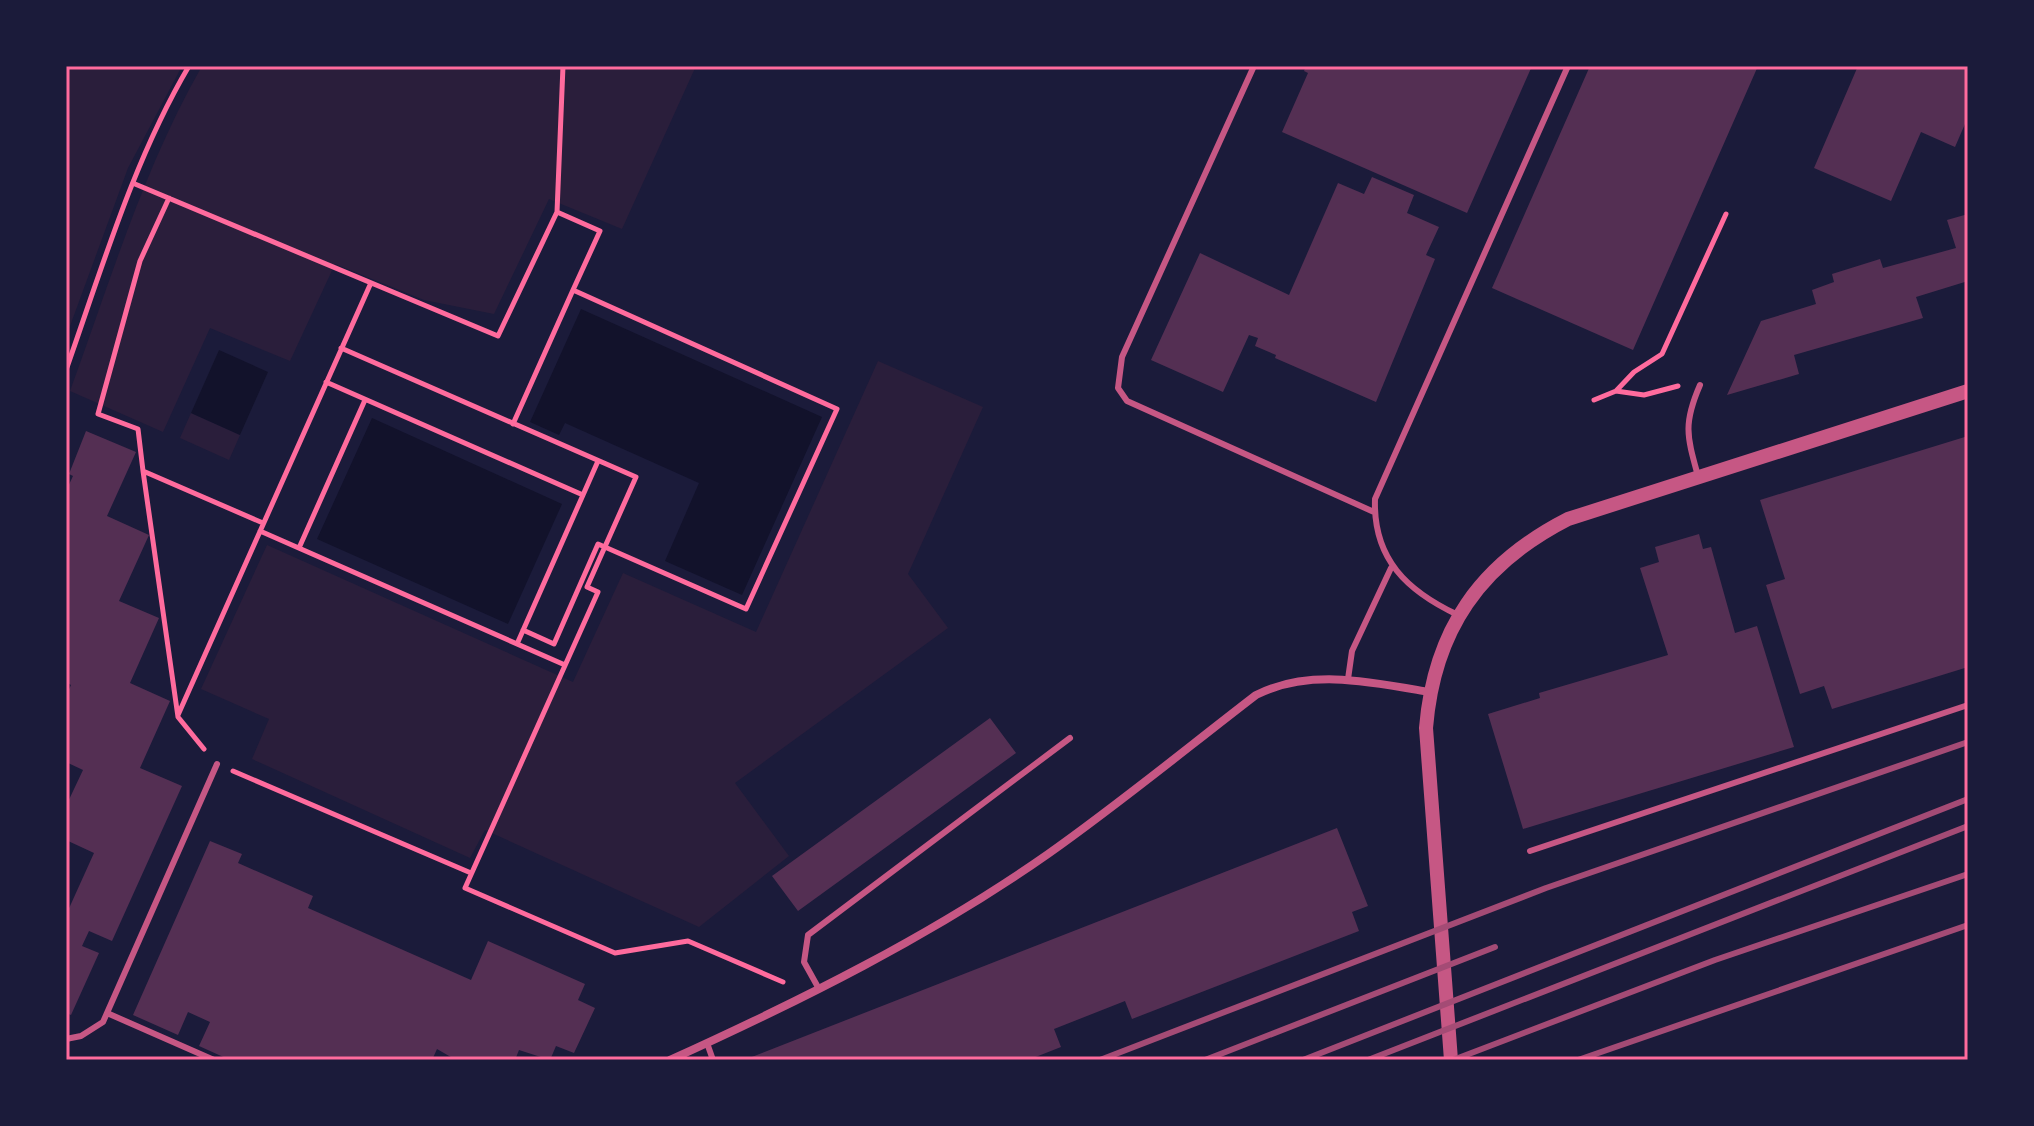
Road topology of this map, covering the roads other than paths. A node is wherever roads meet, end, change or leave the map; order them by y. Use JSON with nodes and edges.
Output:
{"nodes":[{"id":1,"x":1254,"y":66,"type":"edge"},
{"id":2,"x":1568,"y":66,"type":"edge"},
{"id":3,"x":1700,"y":385,"type":"dead end"},
{"id":4,"x":1968,"y":391,"type":"edge"},
{"id":5,"x":1698,"y":476,"type":"junction"},
{"id":6,"x":1374,"y":512,"type":"junction"},
{"id":7,"x":1391,"y":568,"type":"junction"},
{"id":8,"x":1458,"y":615,"type":"junction"},
{"id":9,"x":1348,"y":679,"type":"junction"},
{"id":10,"x":1429,"y":692,"type":"junction"},
{"id":11,"x":1968,"y":705,"type":"edge"},
{"id":12,"x":1070,"y":738,"type":"dead end"},
{"id":13,"x":217,"y":764,"type":"road end"},
{"id":14,"x":1530,"y":851,"type":"dead end"},
{"id":15,"x":819,"y":989,"type":"junction"},
{"id":16,"x":107,"y":1013,"type":"junction"},
{"id":17,"x":66,"y":1039,"type":"edge"},
{"id":18,"x":707,"y":1043,"type":"junction"},
{"id":19,"x":214,"y":1060,"type":"edge"},
{"id":20,"x":670,"y":1060,"type":"edge"},
{"id":21,"x":713,"y":1060,"type":"edge"},
{"id":22,"x":1451,"y":1060,"type":"edge"}],
"edges":[{"from":1,"to":6,"type":"lane"},
{"from":2,"to":6,"type":"lane"},
{"from":3,"to":5,"type":"lane"},
{"from":4,"to":5,"type":"street"},
{"from":5,"to":8,"type":"street"},
{"from":6,"to":7,"type":"lane"},
{"from":7,"to":8,"type":"lane"},
{"from":7,"to":9,"type":"lane"},
{"from":8,"to":10,"type":"street"},
{"from":9,"to":10,"type":"street"},
{"from":9,"to":15,"type":"street"},
{"from":10,"to":22,"type":"street"},
{"from":11,"to":14,"type":"lane"},
{"from":12,"to":15,"type":"lane"},
{"from":13,"to":16,"type":"lane"},
{"from":15,"to":18,"type":"street"},
{"from":16,"to":17,"type":"lane"},
{"from":16,"to":19,"type":"lane"},
{"from":18,"to":20,"type":"street"},
{"from":18,"to":21,"type":"lane"}]}
